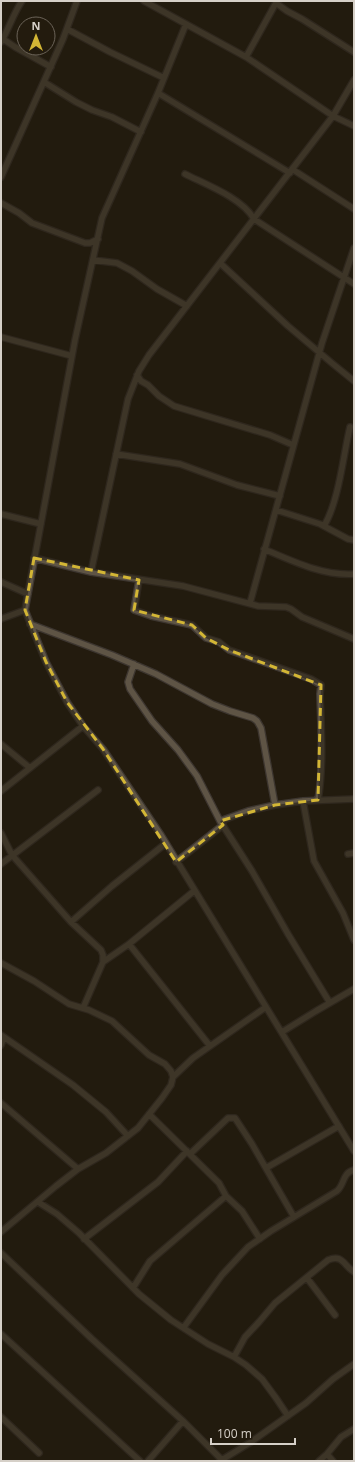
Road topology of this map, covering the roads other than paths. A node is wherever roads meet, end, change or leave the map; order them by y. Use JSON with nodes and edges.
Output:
{"nodes":[{"id":1,"x":22,"y":1,"type":"edge"},
{"id":2,"x":77,"y":1,"type":"edge"},
{"id":3,"x":144,"y":1,"type":"edge"},
{"id":4,"x":277,"y":2,"type":"edge"},
{"id":5,"x":186,"y":24,"type":"junction"},
{"id":6,"x":67,"y":28,"type":"junction"},
{"id":7,"x":2,"y":41,"type":"edge"},
{"id":8,"x":354,"y":52,"type":"edge"},
{"id":9,"x":246,"y":57,"type":"junction"},
{"id":10,"x":51,"y":67,"type":"junction"},
{"id":11,"x":164,"y":78,"type":"junction"},
{"id":12,"x":354,"y":80,"type":"edge"},
{"id":13,"x":44,"y":82,"type":"junction"},
{"id":14,"x":158,"y":93,"type":"junction"},
{"id":15,"x":333,"y":116,"type":"junction"},
{"id":16,"x":354,"y":126,"type":"edge"},
{"id":17,"x":141,"y":132,"type":"junction"},
{"id":18,"x":291,"y":171,"type":"junction"},
{"id":19,"x":185,"y":174,"type":"dead end"},
{"id":20,"x":1,"y":177,"type":"edge"},
{"id":21,"x":1,"y":203,"type":"edge"},
{"id":22,"x":354,"y":209,"type":"edge"},
{"id":23,"x":254,"y":219,"type":"junction"},
{"id":24,"x":98,"y":239,"type":"junction"},
{"id":25,"x":354,"y":248,"type":"edge"},
{"id":26,"x":93,"y":260,"type":"junction"},
{"id":27,"x":220,"y":263,"type":"junction"},
{"id":28,"x":344,"y":277,"type":"junction"},
{"id":29,"x":354,"y":284,"type":"edge"},
{"id":30,"x":187,"y":306,"type":"junction"},
{"id":31,"x":1,"y":337,"type":"edge"},
{"id":32,"x":319,"y":353,"type":"junction"},
{"id":33,"x":72,"y":356,"type":"junction"},
{"id":34,"x":137,"y":375,"type":"junction"},
{"id":35,"x":354,"y":381,"type":"edge"},
{"id":36,"x":350,"y":427,"type":"dead end"},
{"id":37,"x":293,"y":445,"type":"junction"},
{"id":38,"x":116,"y":454,"type":"junction"},
{"id":39,"x":280,"y":496,"type":"junction"},
{"id":40,"x":276,"y":510,"type":"junction"},
{"id":41,"x":1,"y":514,"type":"edge"},
{"id":42,"x":41,"y":524,"type":"junction"},
{"id":43,"x":324,"y":526,"type":"junction"},
{"id":44,"x":354,"y":540,"type":"edge"},
{"id":45,"x":264,"y":549,"type":"junction"},
{"id":46,"x":34,"y":558,"type":"junction"},
{"id":47,"x":91,"y":572,"type":"junction"},
{"id":48,"x":354,"y":574,"type":"edge"},
{"id":49,"x":139,"y":580,"type":"junction"},
{"id":50,"x":1,"y":582,"type":"edge"},
{"id":51,"x":28,"y":594,"type":"junction"},
{"id":52,"x":250,"y":603,"type":"junction"},
{"id":53,"x":25,"y":610,"type":"junction"},
{"id":54,"x":1,"y":619,"type":"edge"},
{"id":55,"x":30,"y":624,"type":"junction"},
{"id":56,"x":354,"y":639,"type":"edge"},
{"id":57,"x":134,"y":664,"type":"junction"},
{"id":58,"x":83,"y":726,"type":"junction"},
{"id":59,"x":1,"y":744,"type":"edge"},
{"id":60,"x":30,"y":768,"type":"junction"},
{"id":61,"x":98,"y":790,"type":"dead end"},
{"id":62,"x":1,"y":791,"type":"edge"},
{"id":63,"x":354,"y":799,"type":"edge"},
{"id":64,"x":318,"y":800,"type":"junction"},
{"id":65,"x":303,"y":801,"type":"junction"},
{"id":66,"x":275,"y":805,"type":"junction"},
{"id":67,"x":222,"y":822,"type":"junction"},
{"id":68,"x":1,"y":834,"type":"edge"},
{"id":69,"x":165,"y":844,"type":"junction"},
{"id":70,"x":12,"y":855,"type":"junction"},
{"id":71,"x":176,"y":862,"type":"junction"},
{"id":72,"x":1,"y":864,"type":"edge"},
{"id":73,"x":194,"y":891,"type":"junction"},
{"id":74,"x":71,"y":922,"type":"junction"},
{"id":75,"x":354,"y":940,"type":"edge"},
{"id":76,"x":129,"y":944,"type":"junction"},
{"id":77,"x":103,"y":962,"type":"junction"},
{"id":78,"x":1,"y":963,"type":"edge"},
{"id":79,"x":354,"y":989,"type":"edge"},
{"id":80,"x":330,"y":1003,"type":"junction"},
{"id":81,"x":266,"y":1007,"type":"junction"},
{"id":82,"x":83,"y":1008,"type":"junction"},
{"id":83,"x":282,"y":1032,"type":"junction"},
{"id":84,"x":2,"y":1036,"type":"edge"},
{"id":85,"x":1,"y":1045,"type":"edge"},
{"id":86,"x":210,"y":1046,"type":"junction"},
{"id":87,"x":173,"y":1077,"type":"junction"},
{"id":88,"x":1,"y":1103,"type":"edge"},
{"id":89,"x":149,"y":1114,"type":"junction"},
{"id":90,"x":339,"y":1126,"type":"junction"},
{"id":91,"x":128,"y":1136,"type":"junction"},
{"id":92,"x":354,"y":1150,"type":"edge"},
{"id":93,"x":188,"y":1153,"type":"junction"},
{"id":94,"x":266,"y":1168,"type":"junction"},
{"id":95,"x":78,"y":1170,"type":"junction"},
{"id":96,"x":354,"y":1170,"type":"edge"},
{"id":97,"x":226,"y":1196,"type":"junction"},
{"id":98,"x":38,"y":1202,"type":"junction"},
{"id":99,"x":294,"y":1217,"type":"junction"},
{"id":100,"x":1,"y":1232,"type":"edge"},
{"id":101,"x":84,"y":1239,"type":"junction"},
{"id":102,"x":260,"y":1239,"type":"junction"},
{"id":103,"x":1,"y":1253,"type":"edge"},
{"id":104,"x":354,"y":1272,"type":"edge"},
{"id":105,"x":307,"y":1278,"type":"junction"},
{"id":106,"x":133,"y":1288,"type":"junction"},
{"id":107,"x":335,"y":1316,"type":"dead end"},
{"id":108,"x":184,"y":1327,"type":"junction"},
{"id":109,"x":1,"y":1334,"type":"edge"},
{"id":110,"x":234,"y":1357,"type":"junction"},
{"id":111,"x":354,"y":1364,"type":"edge"},
{"id":112,"x":288,"y":1416,"type":"junction"},
{"id":113,"x":1,"y":1417,"type":"edge"},
{"id":114,"x":183,"y":1421,"type":"junction"},
{"id":115,"x":354,"y":1429,"type":"edge"},
{"id":116,"x":39,"y":1453,"type":"dead end"},
{"id":117,"x":327,"y":1454,"type":"junction"},
{"id":118,"x":222,"y":1460,"type":"edge"},
{"id":119,"x":140,"y":1461,"type":"edge"},
{"id":120,"x":148,"y":1461,"type":"edge"},
{"id":121,"x":319,"y":1461,"type":"edge"},
{"id":122,"x":333,"y":1461,"type":"edge"}],
"edges":[{"from":1,"to":7,"type":"street"},
{"from":2,"to":6,"type":"street"},
{"from":3,"to":5,"type":"street"},
{"from":4,"to":8,"type":"street"},
{"from":4,"to":9,"type":"street"},
{"from":5,"to":9,"type":"street"},
{"from":5,"to":11,"type":"street"},
{"from":6,"to":10,"type":"street"},
{"from":6,"to":11,"type":"street"},
{"from":7,"to":10,"type":"street"},
{"from":9,"to":15,"type":"street"},
{"from":10,"to":13,"type":"street"},
{"from":11,"to":14,"type":"street"},
{"from":12,"to":15,"type":"street"},
{"from":13,"to":17,"type":"street"},
{"from":13,"to":20,"type":"street"},
{"from":14,"to":17,"type":"street"},
{"from":14,"to":18,"type":"street"},
{"from":15,"to":16,"type":"street"},
{"from":15,"to":18,"type":"street"},
{"from":17,"to":24,"type":"street"},
{"from":18,"to":22,"type":"street"},
{"from":18,"to":23,"type":"street"},
{"from":19,"to":23,"type":"street"},
{"from":21,"to":24,"type":"street"},
{"from":23,"to":27,"type":"street"},
{"from":23,"to":28,"type":"street"},
{"from":24,"to":26,"type":"street"},
{"from":25,"to":28,"type":"street"},
{"from":26,"to":30,"type":"street"},
{"from":26,"to":33,"type":"street"},
{"from":27,"to":30,"type":"street"},
{"from":27,"to":32,"type":"street"},
{"from":28,"to":29,"type":"street"},
{"from":28,"to":32,"type":"street"},
{"from":30,"to":34,"type":"street"},
{"from":31,"to":33,"type":"street"},
{"from":32,"to":35,"type":"street"},
{"from":32,"to":37,"type":"street"},
{"from":33,"to":42,"type":"street"},
{"from":34,"to":37,"type":"street"},
{"from":34,"to":38,"type":"street"},
{"from":36,"to":43,"type":"street"},
{"from":37,"to":39,"type":"street"},
{"from":38,"to":39,"type":"street"},
{"from":38,"to":47,"type":"street"},
{"from":39,"to":40,"type":"street"},
{"from":40,"to":43,"type":"street"},
{"from":40,"to":45,"type":"street"},
{"from":41,"to":42,"type":"street"},
{"from":42,"to":46,"type":"street"},
{"from":43,"to":44,"type":"street"},
{"from":45,"to":48,"type":"street"},
{"from":45,"to":52,"type":"street"},
{"from":46,"to":47,"type":"street"},
{"from":46,"to":51,"type":"street"},
{"from":47,"to":49,"type":"street"},
{"from":49,"to":52,"type":"street"},
{"from":49,"to":64,"type":"street"},
{"from":50,"to":51,"type":"street"},
{"from":51,"to":53,"type":"street"},
{"from":52,"to":56,"type":"street"},
{"from":53,"to":54,"type":"street"},
{"from":53,"to":55,"type":"street"},
{"from":55,"to":57,"type":"street"},
{"from":55,"to":58,"type":"street"},
{"from":57,"to":66,"type":"street"},
{"from":57,"to":67,"type":"street"},
{"from":58,"to":60,"type":"street"},
{"from":58,"to":69,"type":"street"},
{"from":59,"to":60,"type":"street"},
{"from":60,"to":62,"type":"street"},
{"from":61,"to":70,"type":"street"},
{"from":63,"to":64,"type":"street"},
{"from":64,"to":65,"type":"street"},
{"from":65,"to":66,"type":"street"},
{"from":65,"to":75,"type":"street"},
{"from":66,"to":67,"type":"street"},
{"from":67,"to":71,"type":"street"},
{"from":67,"to":80,"type":"street"},
{"from":68,"to":70,"type":"street"},
{"from":69,"to":71,"type":"street"},
{"from":69,"to":74,"type":"street"},
{"from":70,"to":72,"type":"street"},
{"from":70,"to":74,"type":"street"},
{"from":71,"to":73,"type":"street"},
{"from":73,"to":76,"type":"street"},
{"from":73,"to":81,"type":"street"},
{"from":74,"to":77,"type":"street"},
{"from":76,"to":77,"type":"street"},
{"from":76,"to":86,"type":"street"},
{"from":77,"to":82,"type":"street"},
{"from":78,"to":82,"type":"street"},
{"from":79,"to":80,"type":"street"},
{"from":80,"to":83,"type":"street"},
{"from":81,"to":83,"type":"street"},
{"from":81,"to":86,"type":"street"},
{"from":82,"to":87,"type":"street"},
{"from":83,"to":90,"type":"street"},
{"from":84,"to":85,"type":"street"},
{"from":84,"to":91,"type":"street"},
{"from":86,"to":87,"type":"street"},
{"from":87,"to":89,"type":"street"},
{"from":88,"to":95,"type":"street"},
{"from":89,"to":91,"type":"street"},
{"from":89,"to":93,"type":"street"},
{"from":90,"to":92,"type":"street"},
{"from":90,"to":94,"type":"street"},
{"from":91,"to":95,"type":"street"},
{"from":93,"to":94,"type":"street"},
{"from":93,"to":97,"type":"street"},
{"from":93,"to":101,"type":"street"},
{"from":94,"to":99,"type":"street"},
{"from":95,"to":98,"type":"street"},
{"from":96,"to":99,"type":"street"},
{"from":97,"to":102,"type":"street"},
{"from":97,"to":106,"type":"street"},
{"from":98,"to":100,"type":"street"},
{"from":98,"to":101,"type":"street"},
{"from":99,"to":102,"type":"street"},
{"from":101,"to":106,"type":"street"},
{"from":102,"to":108,"type":"street"},
{"from":103,"to":114,"type":"street"},
{"from":104,"to":105,"type":"street"},
{"from":105,"to":107,"type":"street"},
{"from":105,"to":110,"type":"street"},
{"from":106,"to":108,"type":"street"},
{"from":108,"to":110,"type":"street"},
{"from":109,"to":119,"type":"street"},
{"from":110,"to":112,"type":"street"},
{"from":111,"to":112,"type":"street"},
{"from":112,"to":118,"type":"street"},
{"from":113,"to":116,"type":"street"},
{"from":114,"to":118,"type":"street"},
{"from":114,"to":120,"type":"street"},
{"from":115,"to":117,"type":"street"},
{"from":117,"to":121,"type":"street"},
{"from":117,"to":122,"type":"street"}]}
